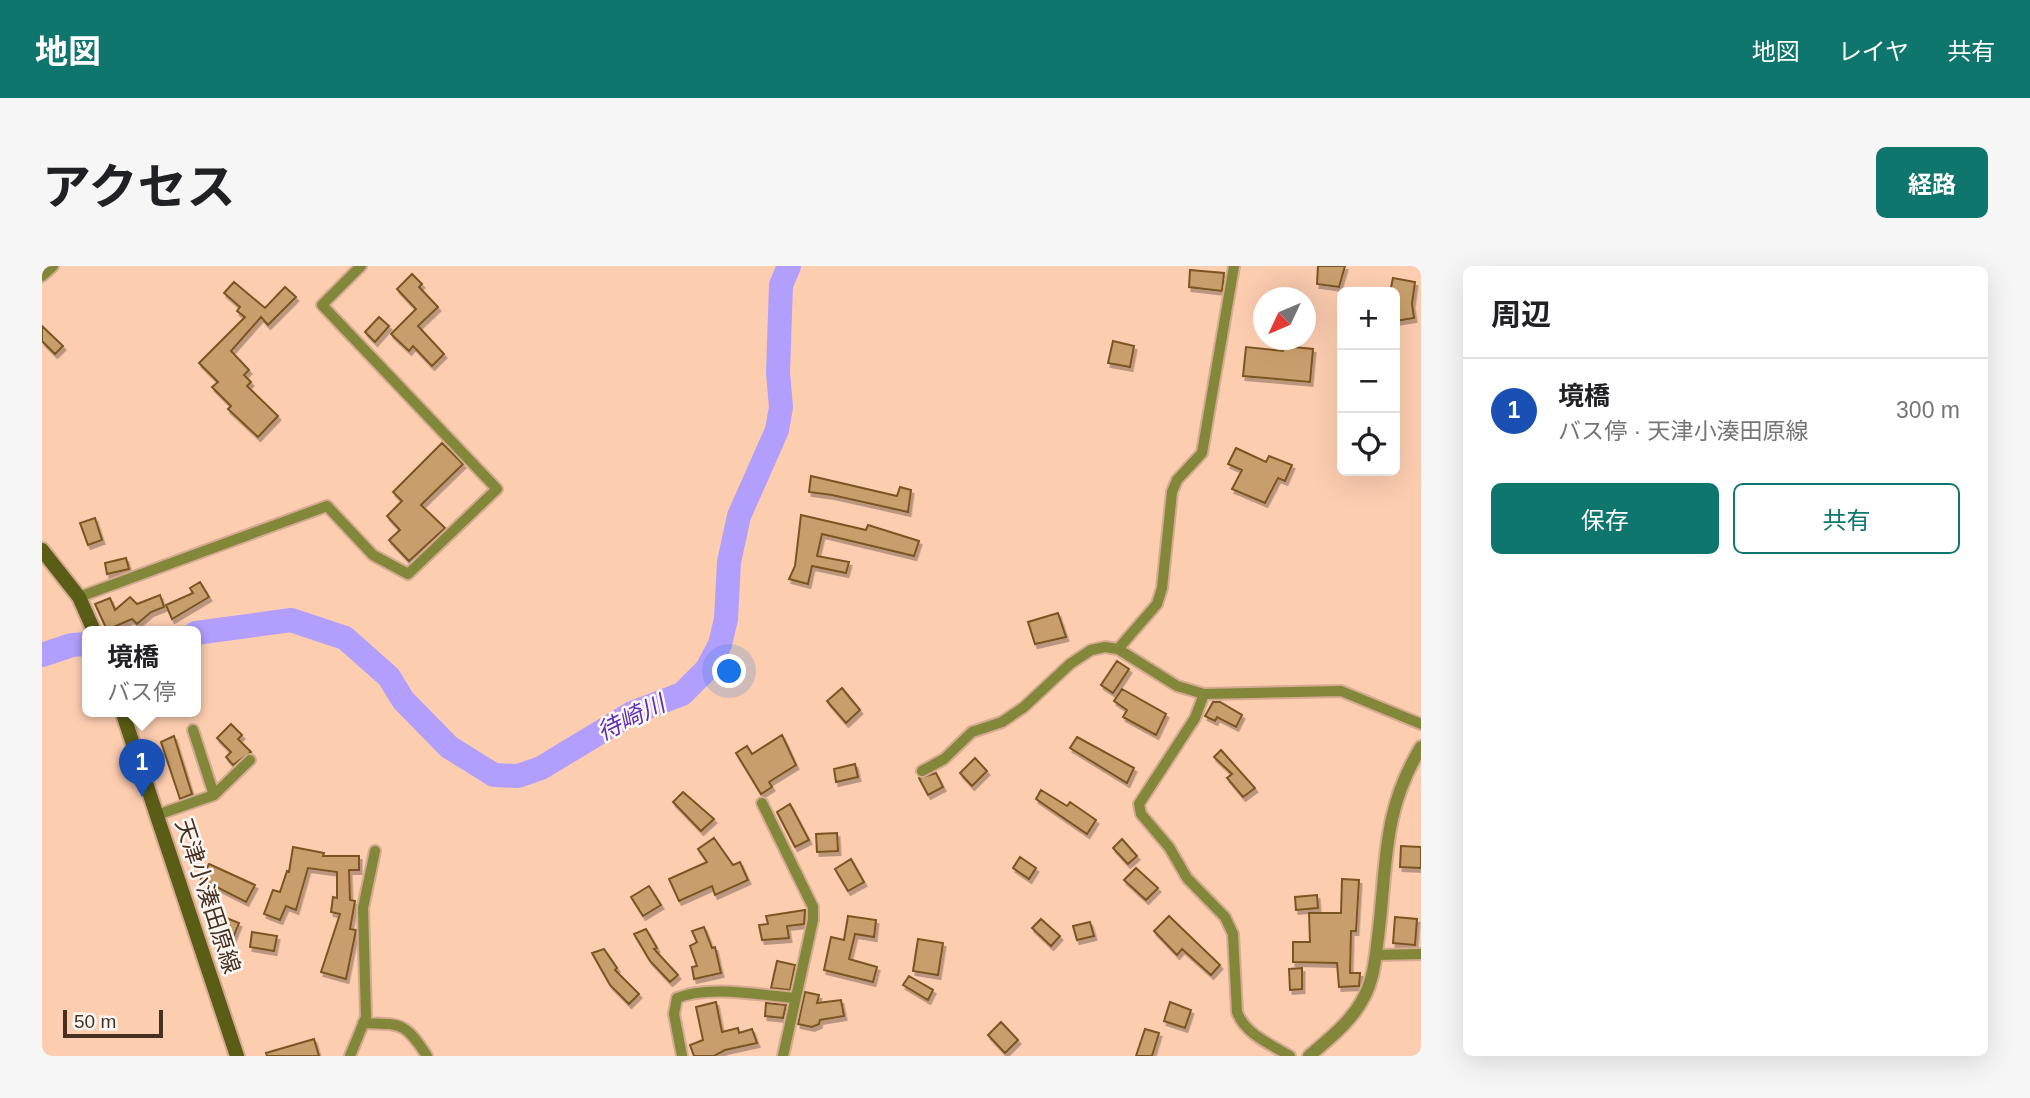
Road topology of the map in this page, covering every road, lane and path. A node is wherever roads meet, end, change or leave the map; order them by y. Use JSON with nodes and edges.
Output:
{"nodes":[{"id":1,"x":53,"y":266,"type":"edge"},
{"id":2,"x":1234,"y":266,"type":"edge"},
{"id":3,"x":357,"y":267,"type":"edge"},
{"id":4,"x":42,"y":276,"type":"edge"},
{"id":5,"x":42,"y":550,"type":"edge"},
{"id":6,"x":79,"y":597,"type":"junction"},
{"id":7,"x":93,"y":626,"type":"edge"},
{"id":8,"x":1118,"y":649,"type":"junction"},
{"id":9,"x":1204,"y":694,"type":"junction"},
{"id":10,"x":124,"y":717,"type":"edge"},
{"id":11,"x":1421,"y":724,"type":"edge"},
{"id":12,"x":193,"y":730,"type":"dead end"},
{"id":13,"x":1421,"y":747,"type":"edge"},
{"id":14,"x":250,"y":760,"type":"dead end"},
{"id":15,"x":922,"y":771,"type":"dead end"},
{"id":16,"x":214,"y":795,"type":"junction"},
{"id":17,"x":762,"y":803,"type":"dead end"},
{"id":18,"x":157,"y":814,"type":"junction"},
{"id":19,"x":375,"y":851,"type":"dead end"},
{"id":20,"x":1421,"y":954,"type":"edge"},
{"id":21,"x":1376,"y":955,"type":"junction"},
{"id":22,"x":794,"y":998,"type":"junction"},
{"id":23,"x":363,"y":1023,"type":"junction"},
{"id":24,"x":237,"y":1056,"type":"edge"},
{"id":25,"x":350,"y":1056,"type":"edge"},
{"id":26,"x":427,"y":1056,"type":"edge"},
{"id":27,"x":682,"y":1056,"type":"edge"},
{"id":28,"x":783,"y":1056,"type":"edge"},
{"id":29,"x":1290,"y":1056,"type":"edge"},
{"id":30,"x":1309,"y":1056,"type":"edge"}],
"edges":[{"from":1,"to":4,"type":"street"},
{"from":2,"to":8,"type":"street"},
{"from":3,"to":6,"type":"street"},
{"from":5,"to":6,"type":"main road"},
{"from":6,"to":7,"type":"main road"},
{"from":8,"to":9,"type":"street"},
{"from":8,"to":15,"type":"street"},
{"from":9,"to":11,"type":"street"},
{"from":9,"to":29,"type":"street"},
{"from":10,"to":18,"type":"main road","name":"天津小湊田原線"},
{"from":12,"to":16,"type":"street"},
{"from":13,"to":21,"type":"street"},
{"from":14,"to":16,"type":"street"},
{"from":16,"to":18,"type":"street"},
{"from":17,"to":22,"type":"street"},
{"from":18,"to":24,"type":"main road","name":"天津小湊田原線"},
{"from":19,"to":23,"type":"street"},
{"from":20,"to":21,"type":"street"},
{"from":21,"to":30,"type":"street"},
{"from":22,"to":27,"type":"street"},
{"from":22,"to":28,"type":"street"},
{"from":23,"to":25,"type":"street"},
{"from":23,"to":26,"type":"street"}]}
